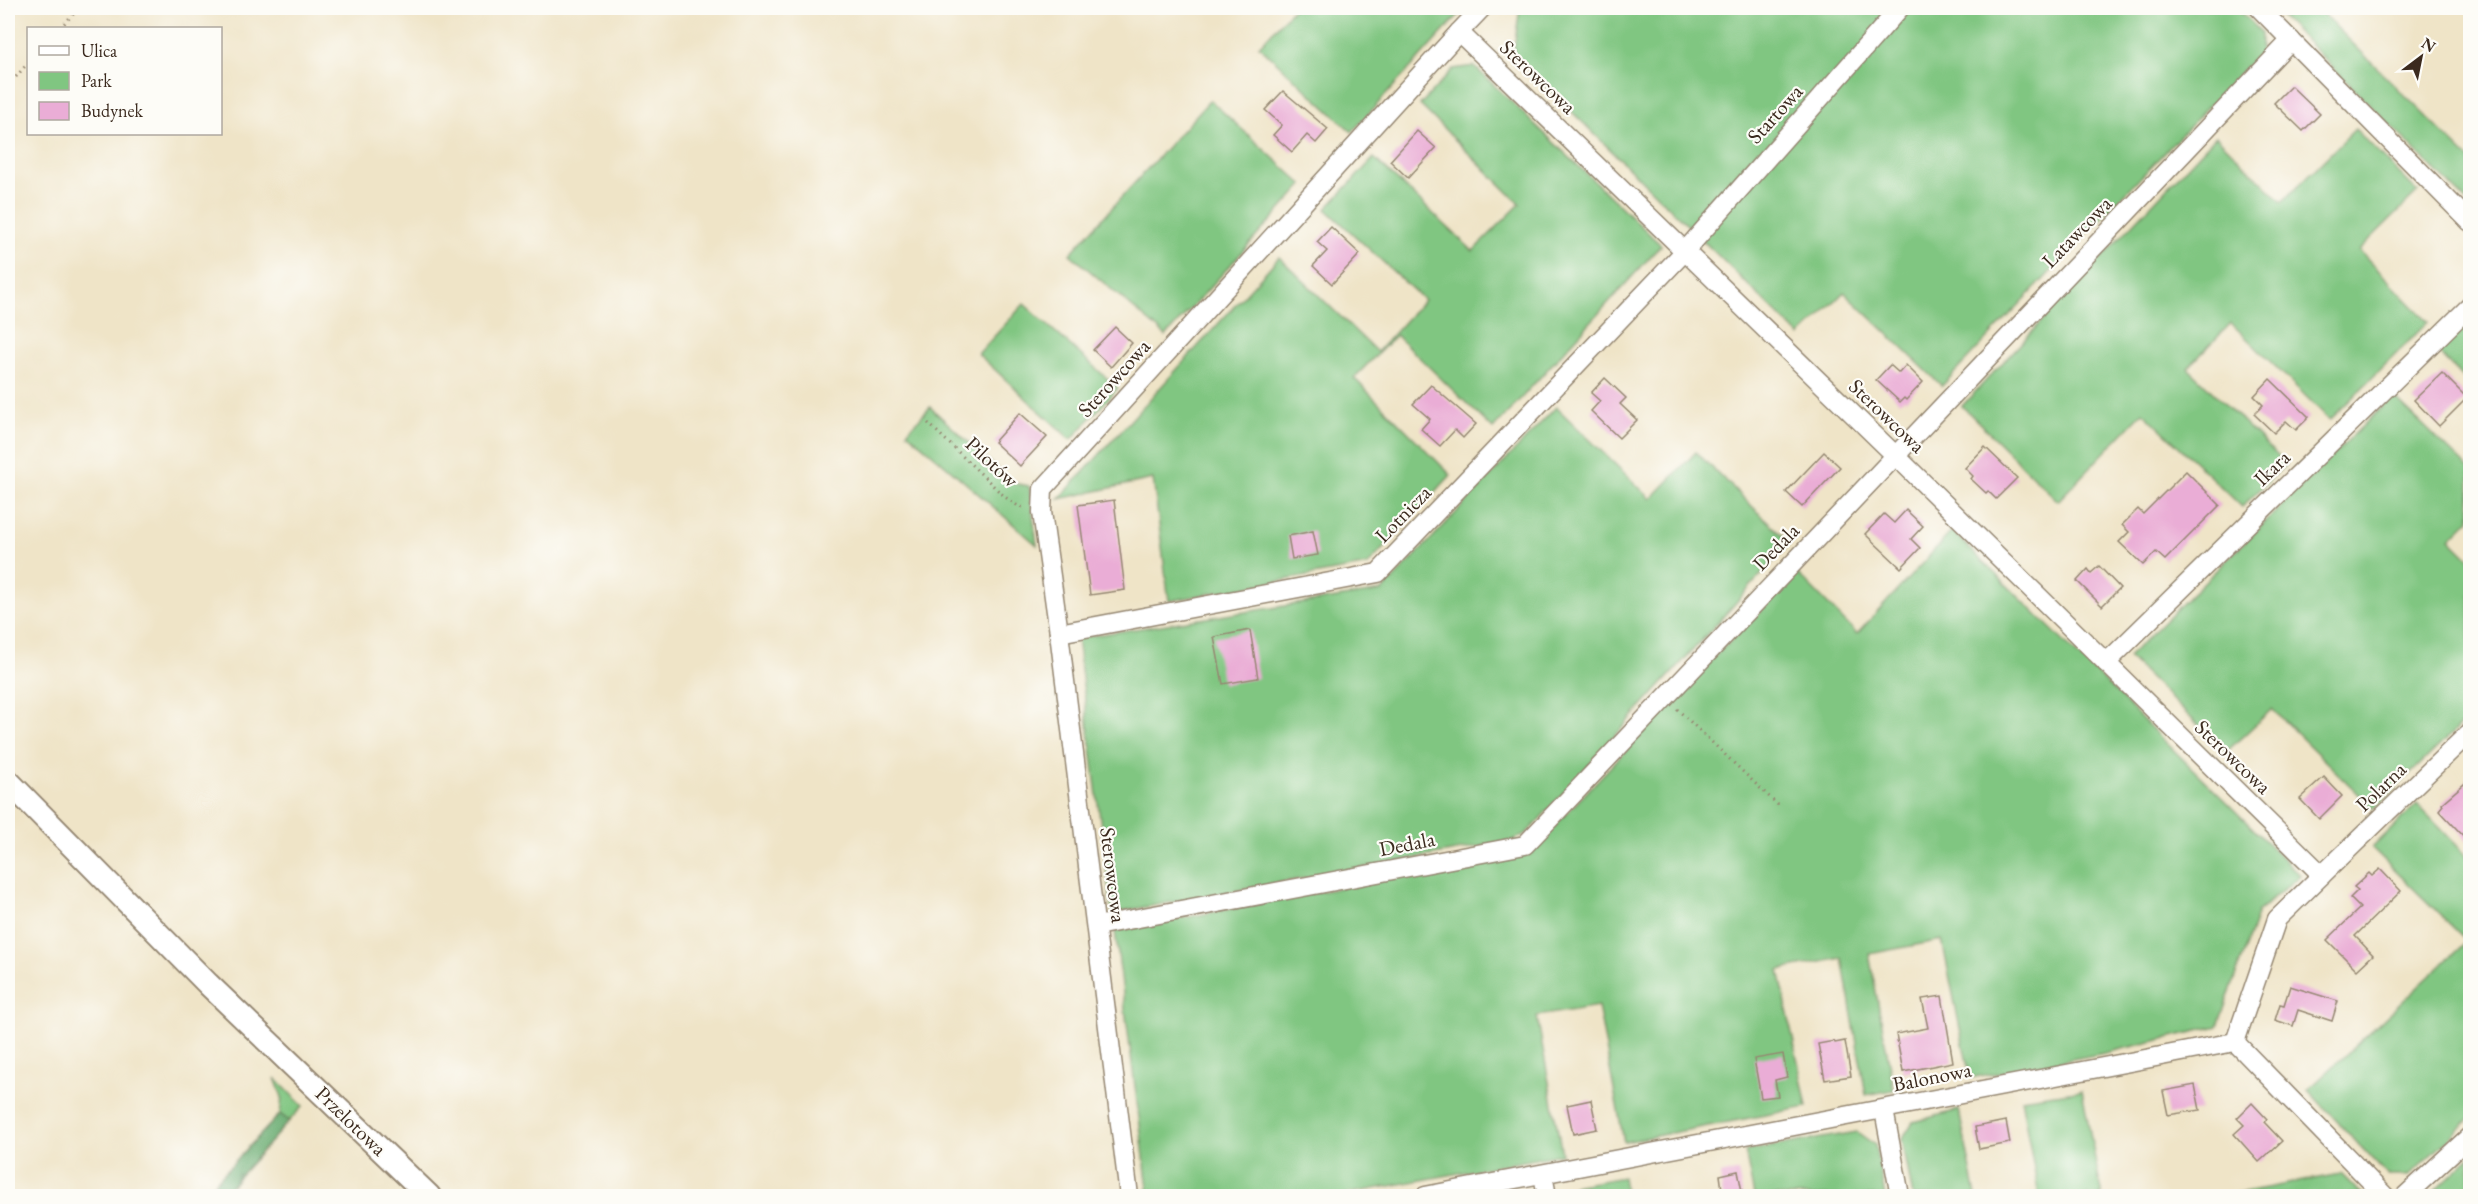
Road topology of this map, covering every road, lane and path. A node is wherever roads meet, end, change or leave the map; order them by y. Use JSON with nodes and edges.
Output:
{"nodes":[{"id":1,"x":79,"y":8,"type":"edge"},
{"id":2,"x":1482,"y":8,"type":"edge"},
{"id":3,"x":1900,"y":8,"type":"edge"},
{"id":4,"x":2259,"y":8,"type":"edge"},
{"id":5,"x":61,"y":27,"type":"edge"},
{"id":6,"x":1459,"y":32,"type":"junction"},
{"id":7,"x":2291,"y":40,"type":"junction"},
{"id":8,"x":27,"y":64,"type":"edge"},
{"id":9,"x":8,"y":86,"type":"edge"},
{"id":10,"x":2470,"y":222,"type":"edge"},
{"id":11,"x":1685,"y":251,"type":"junction"},
{"id":12,"x":2470,"y":306,"type":"edge"},
{"id":13,"x":928,"y":423,"type":"dead end"},
{"id":14,"x":1895,"y":455,"type":"junction"},
{"id":15,"x":1042,"y":512,"type":"junction"},
{"id":16,"x":1059,"y":633,"type":"junction"},
{"id":17,"x":2106,"y":663,"type":"junction"},
{"id":18,"x":1665,"y":697,"type":"junction"},
{"id":19,"x":2470,"y":732,"type":"edge"},
{"id":20,"x":8,"y":781,"type":"edge"},
{"id":21,"x":1780,"y":807,"type":"dead end"},
{"id":22,"x":2322,"y":875,"type":"junction"},
{"id":23,"x":1096,"y":926,"type":"junction"},
{"id":24,"x":2235,"y":1042,"type":"junction"},
{"id":25,"x":1884,"y":1110,"type":"junction"},
{"id":26,"x":2470,"y":1136,"type":"edge"},
{"id":27,"x":1543,"y":1175,"type":"junction"},
{"id":28,"x":429,"y":1197,"type":"edge"},
{"id":29,"x":1129,"y":1197,"type":"edge"},
{"id":30,"x":1425,"y":1197,"type":"edge"},
{"id":31,"x":1547,"y":1197,"type":"edge"},
{"id":32,"x":1900,"y":1197,"type":"edge"},
{"id":33,"x":2385,"y":1197,"type":"edge"},
{"id":34,"x":2405,"y":1197,"type":"edge"}],
"edges":[{"from":1,"to":5,"type":"path"},
{"from":2,"to":6,"type":"street"},
{"from":3,"to":11,"type":"street","name":"Startowa"},
{"from":4,"to":7,"type":"street"},
{"from":6,"to":11,"type":"street","name":"Sterowcowa"},
{"from":6,"to":15,"type":"street","name":"Sterowcowa"},
{"from":7,"to":10,"type":"street"},
{"from":7,"to":14,"type":"street","name":"Latawcowa"},
{"from":8,"to":9,"type":"path"},
{"from":11,"to":14,"type":"street","name":"Sterowcowa"},
{"from":11,"to":16,"type":"street","name":"Lotnicza"},
{"from":12,"to":17,"type":"street","name":"Ikara"},
{"from":13,"to":15,"type":"path","name":"Pilotów"},
{"from":14,"to":17,"type":"street","name":"Sterowcowa"},
{"from":14,"to":18,"type":"street","name":"Dedala"},
{"from":15,"to":16,"type":"street","name":"Sterowcowa"},
{"from":16,"to":23,"type":"street","name":"Sterowcowa"},
{"from":17,"to":22,"type":"street","name":"Sterowcowa"},
{"from":18,"to":21,"type":"path"},
{"from":18,"to":23,"type":"street","name":"Dedala"},
{"from":19,"to":22,"type":"street","name":"Polarna"},
{"from":20,"to":28,"type":"street","name":"Przelotowa"},
{"from":22,"to":24,"type":"street"},
{"from":23,"to":29,"type":"street","name":"Sterowcowa"},
{"from":24,"to":25,"type":"street","name":"Balonowa"},
{"from":24,"to":33,"type":"street"},
{"from":25,"to":27,"type":"street","name":"Balonowa"},
{"from":25,"to":32,"type":"street"},
{"from":26,"to":34,"type":"street"},
{"from":27,"to":30,"type":"street","name":"Balonowa"},
{"from":27,"to":31,"type":"street"}]}
